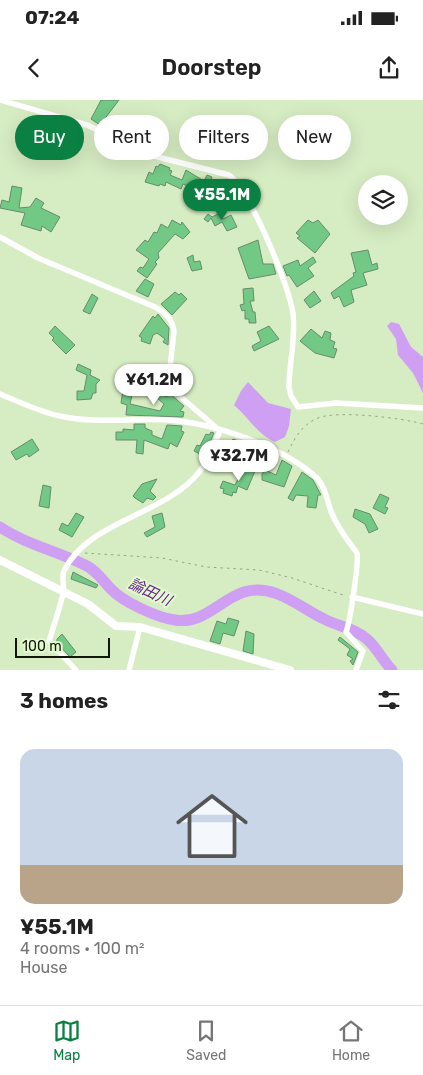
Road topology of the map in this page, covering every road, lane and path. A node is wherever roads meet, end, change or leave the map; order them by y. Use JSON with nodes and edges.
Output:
{"nodes":[{"id":1,"x":0,"y":100,"type":"edge"},
{"id":2,"x":0,"y":237,"type":"edge"},
{"id":3,"x":0,"y":394,"type":"edge"},
{"id":4,"x":423,"y":408,"type":"edge"},
{"id":5,"x":423,"y":424,"type":"edge"},
{"id":6,"x":220,"y":430,"type":"junction"},
{"id":7,"x":285,"y":457,"type":"junction"},
{"id":8,"x":77,"y":552,"type":"junction"},
{"id":9,"x":0,"y":560,"type":"edge"},
{"id":10,"x":64,"y":592,"type":"junction"},
{"id":11,"x":352,"y":597,"type":"junction"},
{"id":12,"x":423,"y":614,"type":"edge"},
{"id":13,"x":140,"y":627,"type":"junction"},
{"id":14,"x":279,"y":668,"type":"edge"},
{"id":15,"x":76,"y":670,"type":"edge"},
{"id":16,"x":129,"y":670,"type":"edge"},
{"id":17,"x":290,"y":670,"type":"edge"},
{"id":18,"x":356,"y":670,"type":"edge"}],
"edges":[{"from":1,"to":4,"type":"street"},
{"from":2,"to":6,"type":"street"},
{"from":3,"to":6,"type":"street"},
{"from":5,"to":7,"type":"path"},
{"from":6,"to":7,"type":"street"},
{"from":6,"to":8,"type":"street"},
{"from":7,"to":11,"type":"street"},
{"from":8,"to":10,"type":"street"},
{"from":8,"to":11,"type":"path"},
{"from":9,"to":10,"type":"street"},
{"from":10,"to":13,"type":"street"},
{"from":10,"to":15,"type":"street"},
{"from":11,"to":12,"type":"street"},
{"from":11,"to":18,"type":"street"},
{"from":13,"to":14,"type":"street"},
{"from":13,"to":16,"type":"street"},
{"from":14,"to":17,"type":"street"}]}
